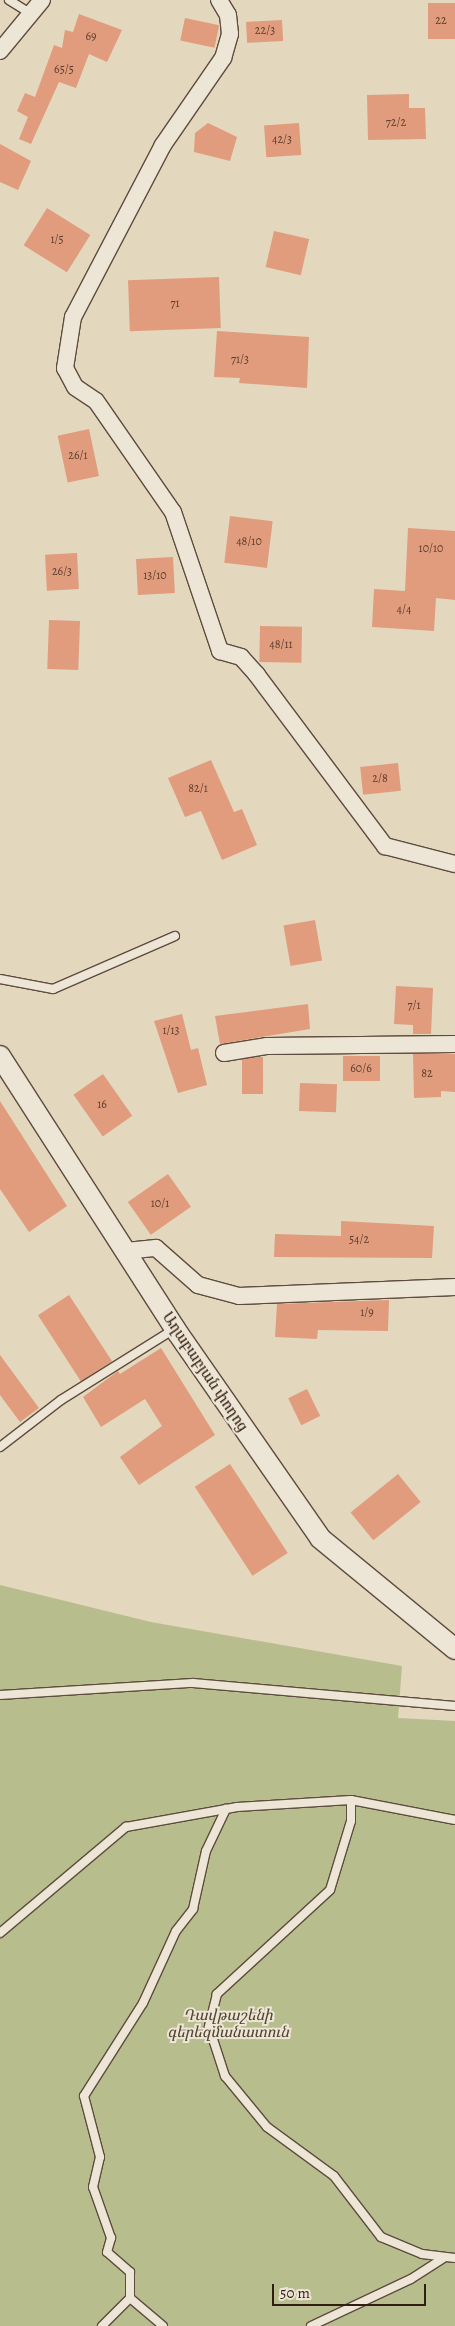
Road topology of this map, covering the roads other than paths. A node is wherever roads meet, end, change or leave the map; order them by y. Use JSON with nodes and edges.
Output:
{"nodes":[{"id":1,"x":9,"y":0,"type":"edge"},
{"id":2,"x":42,"y":0,"type":"edge"},
{"id":3,"x":219,"y":0,"type":"edge"},
{"id":4,"x":31,"y":14,"type":"junction"},
{"id":5,"x":0,"y":51,"type":"edge"},
{"id":6,"x":455,"y":864,"type":"edge"},
{"id":7,"x":175,"y":936,"type":"dead end"},
{"id":8,"x":0,"y":979,"type":"edge"},
{"id":9,"x":455,"y":1044,"type":"edge"},
{"id":10,"x":224,"y":1053,"type":"dead end"},
{"id":11,"x":0,"y":1056,"type":"edge"},
{"id":12,"x":126,"y":1251,"type":"junction"},
{"id":13,"x":455,"y":1287,"type":"edge"},
{"id":14,"x":175,"y":1329,"type":"junction"},
{"id":15,"x":0,"y":1447,"type":"edge"},
{"id":16,"x":455,"y":1649,"type":"edge"},
{"id":17,"x":0,"y":1695,"type":"edge"},
{"id":18,"x":455,"y":1706,"type":"edge"},
{"id":19,"x":351,"y":1800,"type":"junction"},
{"id":20,"x":226,"y":1809,"type":"junction"},
{"id":21,"x":455,"y":1820,"type":"edge"},
{"id":22,"x":0,"y":1933,"type":"edge"},
{"id":23,"x":445,"y":2257,"type":"junction"},
{"id":24,"x":455,"y":2258,"type":"edge"},
{"id":25,"x":130,"y":2298,"type":"junction"},
{"id":26,"x":102,"y":2326,"type":"edge"},
{"id":27,"x":163,"y":2326,"type":"edge"},
{"id":28,"x":311,"y":2326,"type":"edge"}],
"edges":[{"from":1,"to":4,"type":"lane"},
{"from":2,"to":4,"type":"street"},
{"from":3,"to":6,"type":"street"},
{"from":4,"to":5,"type":"street"},
{"from":7,"to":8,"type":"lane"},
{"from":9,"to":10,"type":"street"},
{"from":11,"to":12,"type":"street","name":"Աղաբաբյան փողոց"},
{"from":12,"to":13,"type":"street"},
{"from":12,"to":14,"type":"street","name":"Աղաբաբյան փողոց"},
{"from":14,"to":15,"type":"lane"},
{"from":14,"to":16,"type":"street","name":"Աղաբաբյան փողոց"},
{"from":17,"to":18,"type":"lane"},
{"from":19,"to":20,"type":"lane"},
{"from":19,"to":21,"type":"lane"},
{"from":19,"to":23,"type":"lane"},
{"from":20,"to":22,"type":"lane"},
{"from":20,"to":25,"type":"lane"},
{"from":23,"to":24,"type":"lane"},
{"from":23,"to":28,"type":"lane"},
{"from":25,"to":26,"type":"lane"},
{"from":25,"to":27,"type":"lane"}]}
